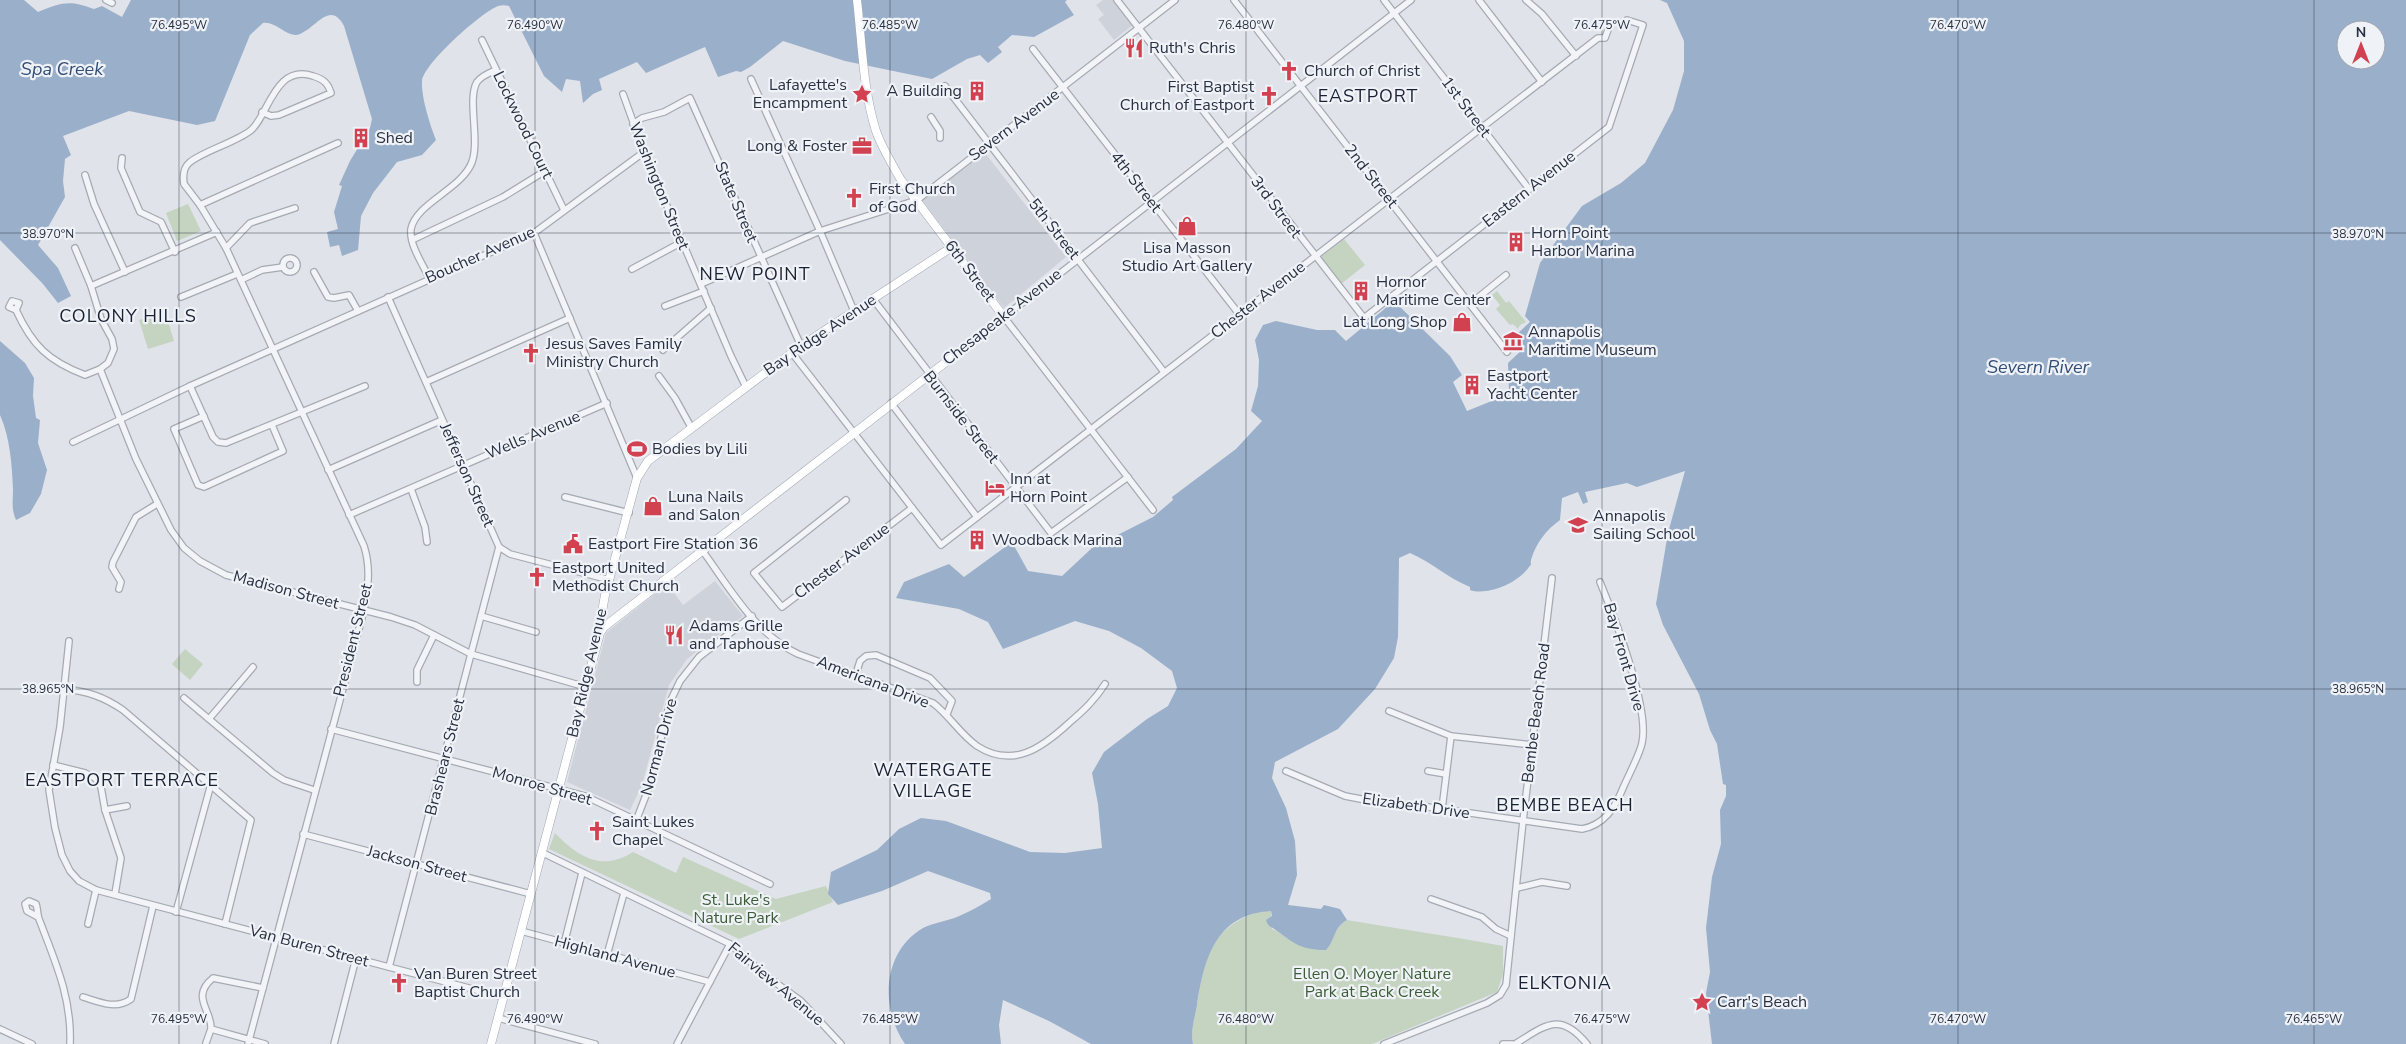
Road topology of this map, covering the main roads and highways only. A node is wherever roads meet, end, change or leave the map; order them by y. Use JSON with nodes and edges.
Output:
{"nodes":[{"id":1,"x":857,"y":0,"type":"edge"},
{"id":2,"x":952,"y":247,"type":"junction"},
{"id":3,"x":1004,"y":317,"type":"joint"},
{"id":4,"x":605,"y":595,"type":"junction"},
{"id":5,"x":610,"y":620,"type":"junction"},
{"id":6,"x":598,"y":639,"type":"junction"},
{"id":7,"x":491,"y":1044,"type":"edge"}],
"edges":[{"from":1,"to":2,"type":"main road","name":"6th Street"},
{"from":2,"to":3,"type":"main road","name":"6th Street"},
{"from":2,"to":4,"type":"main road","name":"Bay Ridge Avenue"},
{"from":3,"to":5,"type":"main road","name":"Chesapeake Avenue"},
{"from":4,"to":5,"type":"main road"},
{"from":4,"to":6,"type":"main road","name":"Bay Ridge Avenue"},
{"from":5,"to":6,"type":"main road","name":"Chesapeake Avenue"},
{"from":6,"to":7,"type":"main road","name":"Bay Ridge Avenue"}]}
